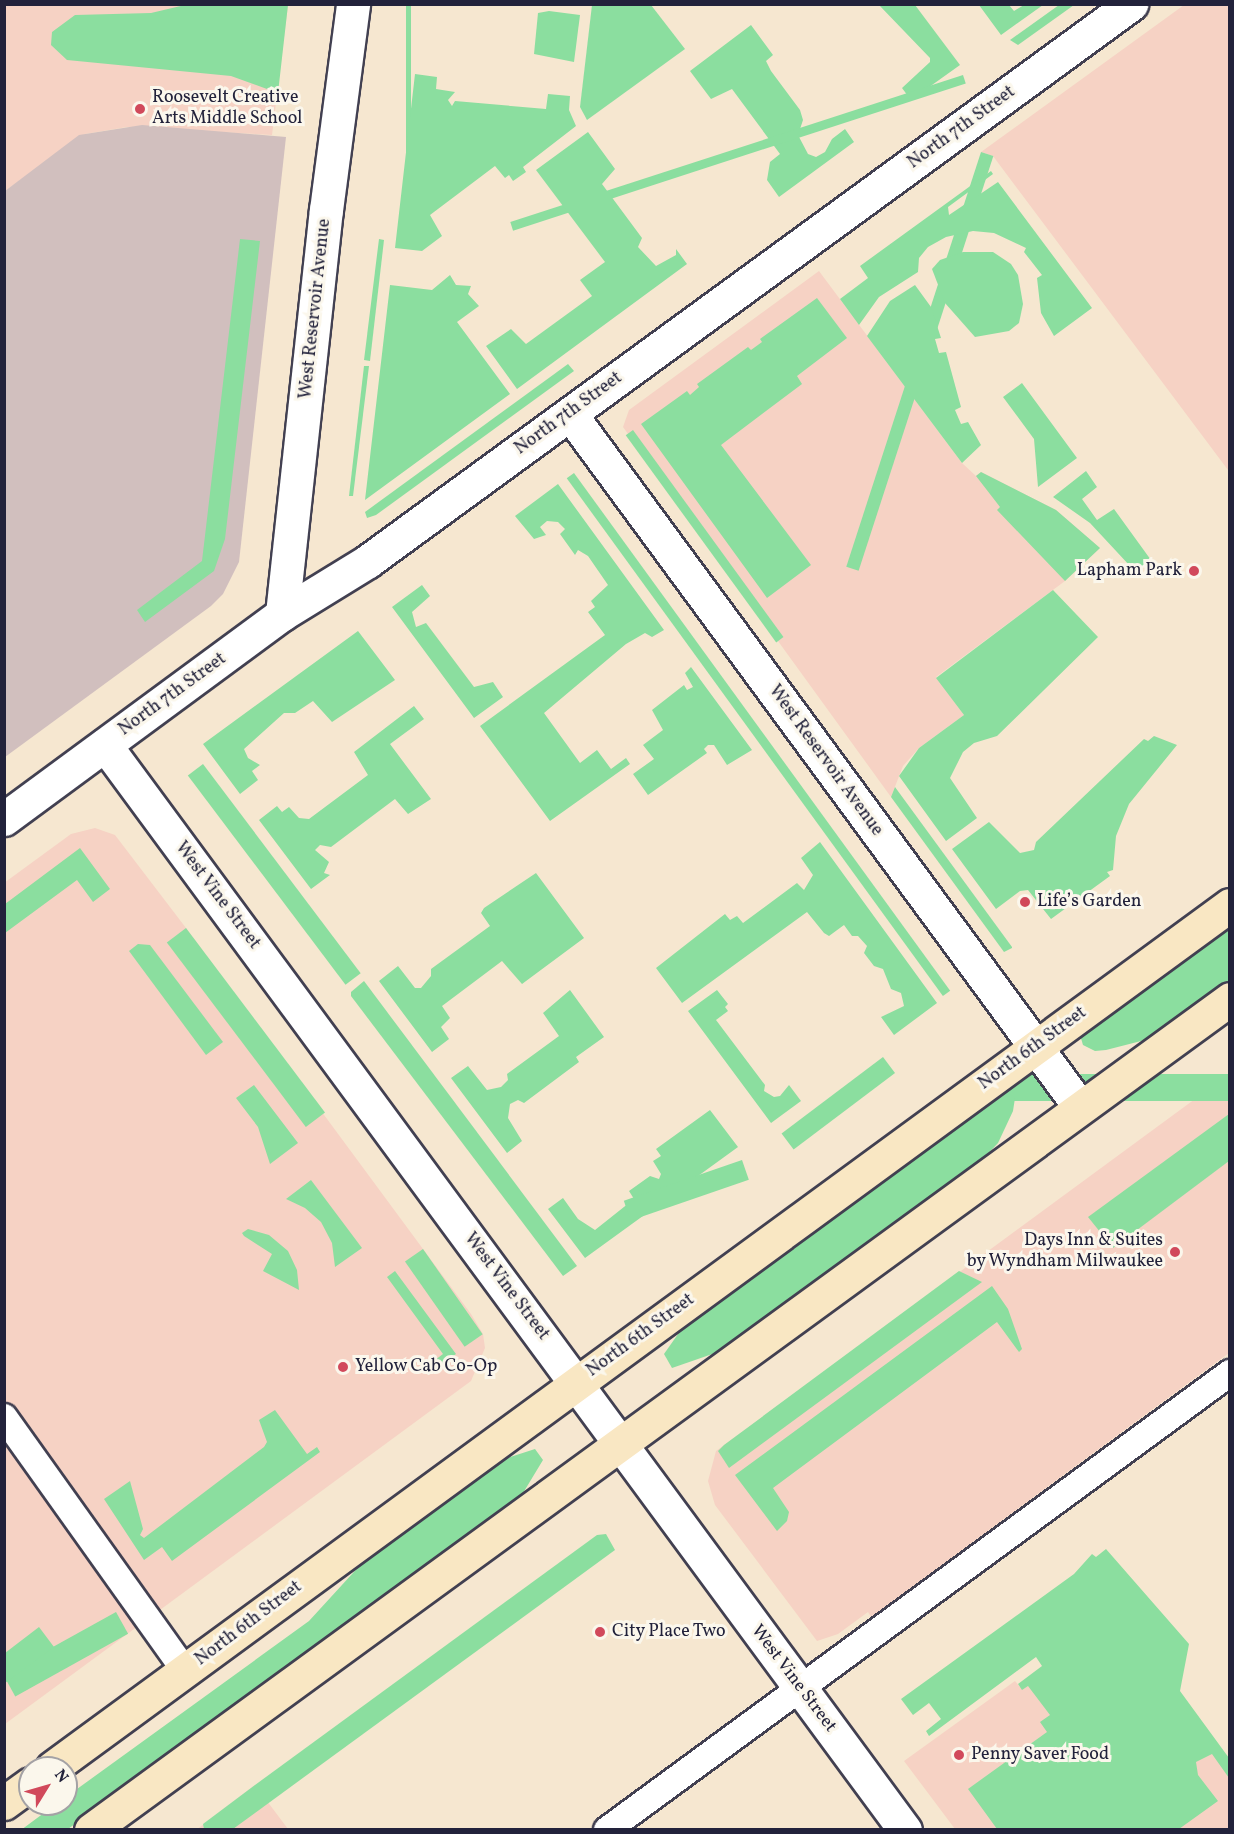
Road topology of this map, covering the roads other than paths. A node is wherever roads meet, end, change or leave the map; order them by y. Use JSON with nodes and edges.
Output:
{"nodes":[{"id":1,"x":352,"y":4,"type":"edge"},
{"id":2,"x":1131,"y":4,"type":"edge"},
{"id":3,"x":570,"y":414,"type":"junction"},
{"id":4,"x":282,"y":614,"type":"junction"},
{"id":5,"x":105,"y":745,"type":"junction"},
{"id":6,"x":4,"y":819,"type":"edge"},
{"id":7,"x":1230,"y":905,"type":"edge"},
{"id":8,"x":1230,"y":999,"type":"edge"},
{"id":9,"x":1035,"y":1048,"type":"junction"},
{"id":10,"x":1080,"y":1107,"type":"junction"},
{"id":11,"x":1230,"y":1374,"type":"edge"},
{"id":12,"x":576,"y":1383,"type":"junction"},
{"id":13,"x":4,"y":1417,"type":"edge"},
{"id":14,"x":620,"y":1444,"type":"junction"},
{"id":15,"x":185,"y":1671,"type":"junction"},
{"id":16,"x":800,"y":1688,"type":"junction"},
{"id":17,"x":68,"y":1756,"type":"edge"},
{"id":18,"x":18,"y":1793,"type":"edge"},
{"id":19,"x":4,"y":1803,"type":"edge"},
{"id":20,"x":91,"y":1830,"type":"edge"},
{"id":21,"x":607,"y":1830,"type":"edge"},
{"id":22,"x":905,"y":1830,"type":"edge"}],
"edges":[{"from":1,"to":4,"type":"street","name":"West Reservoir Avenue"},
{"from":2,"to":3,"type":"street","name":"North 7th Street"},
{"from":3,"to":4,"type":"street","name":"North 7th Street"},
{"from":3,"to":9,"type":"street","name":"West Reservoir Avenue"},
{"from":4,"to":5,"type":"street","name":"North 7th Street"},
{"from":5,"to":6,"type":"street","name":"North 7th Street"},
{"from":5,"to":12,"type":"street","name":"West Vine Street"},
{"from":7,"to":9,"type":"main road","name":"North 6th Street"},
{"from":8,"to":10,"type":"main road"},
{"from":9,"to":10,"type":"street","name":"West Reservoir Avenue"},
{"from":9,"to":12,"type":"main road","name":"North 6th Street"},
{"from":10,"to":14,"type":"main road"},
{"from":11,"to":16,"type":"lane"},
{"from":12,"to":14,"type":"street","name":"West Vine Street"},
{"from":12,"to":15,"type":"main road","name":"North 6th Street"},
{"from":13,"to":15,"type":"lane"},
{"from":14,"to":16,"type":"street","name":"West Vine Street"},
{"from":14,"to":20,"type":"main road"},
{"from":15,"to":17,"type":"main road","name":"North 6th Street"},
{"from":16,"to":21,"type":"lane"},
{"from":16,"to":22,"type":"street","name":"West Vine Street"},
{"from":18,"to":19,"type":"main road"}]}
